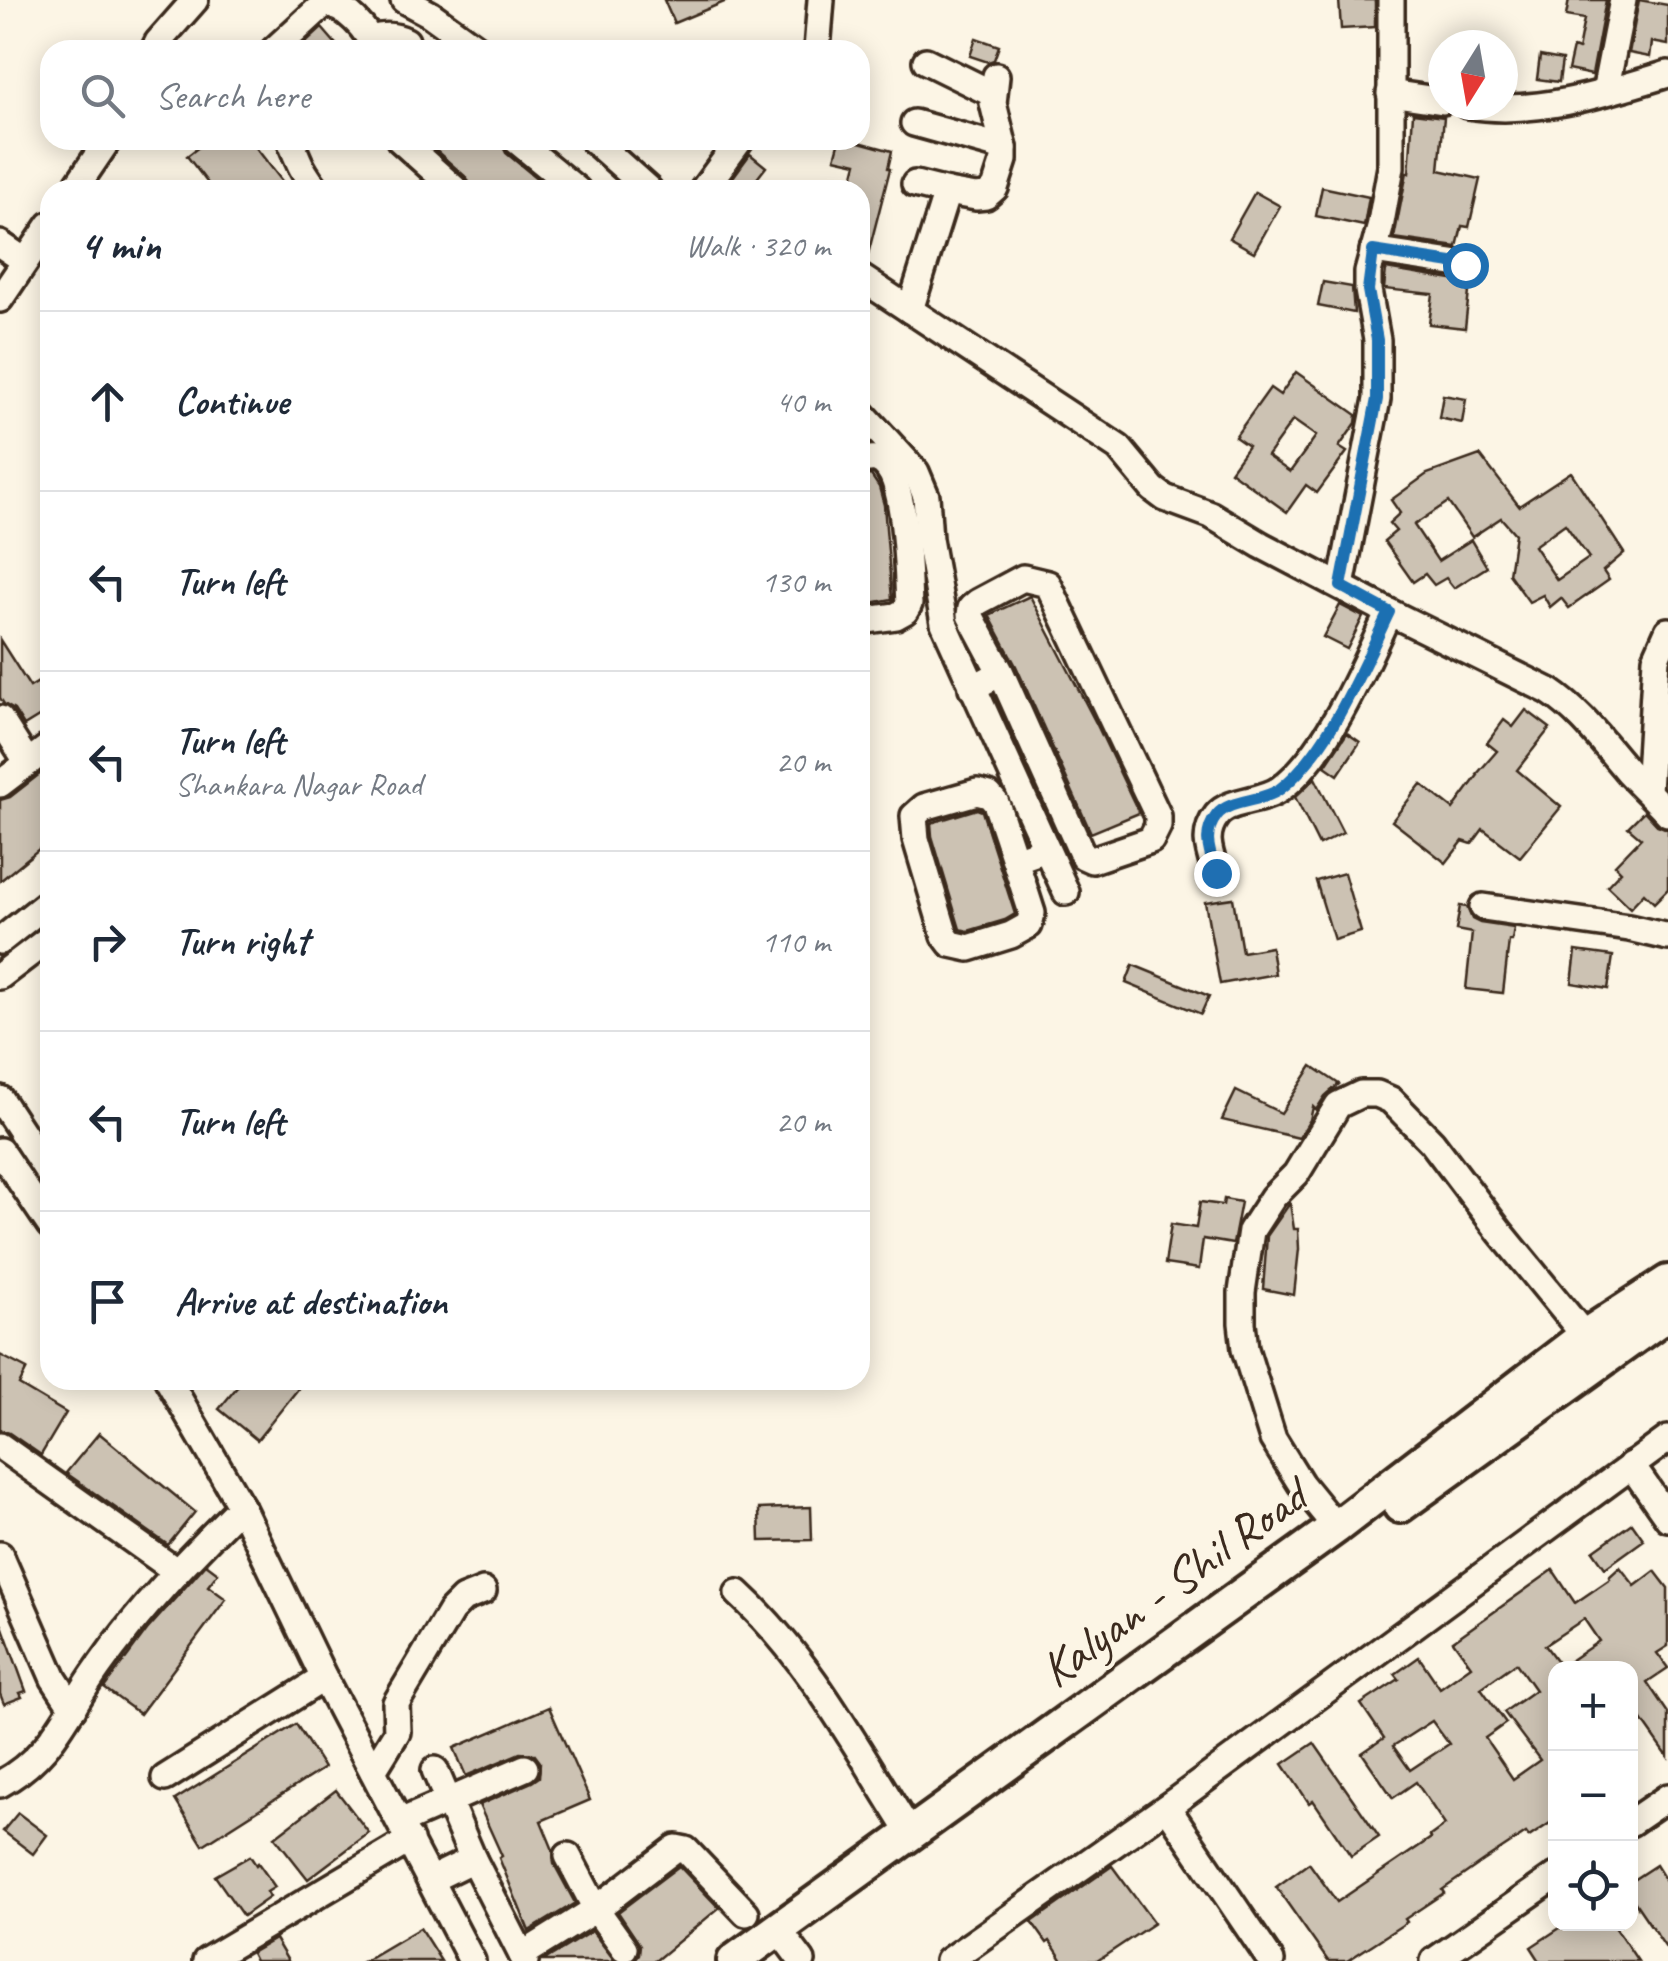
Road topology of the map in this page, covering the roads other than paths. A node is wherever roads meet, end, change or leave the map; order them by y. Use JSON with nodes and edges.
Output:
{"nodes":[{"id":1,"x":195,"y":0,"type":"edge"},
{"id":2,"x":404,"y":0,"type":"edge"},
{"id":3,"x":821,"y":0,"type":"edge"},
{"id":4,"x":1391,"y":0,"type":"edge"},
{"id":5,"x":1623,"y":0,"type":"edge"},
{"id":6,"x":160,"y":40,"type":"edge"},
{"id":7,"x":285,"y":40,"type":"edge"},
{"id":8,"x":369,"y":40,"type":"edge"},
{"id":9,"x":466,"y":40,"type":"edge"},
{"id":10,"x":818,"y":40,"type":"edge"},
{"id":11,"x":926,"y":61,"type":"dead end"},
{"id":12,"x":1668,"y":74,"type":"edge"},
{"id":13,"x":1606,"y":92,"type":"junction"},
{"id":14,"x":1390,"y":93,"type":"junction"},
{"id":15,"x":1428,"y":99,"type":"edge"},
{"id":16,"x":1518,"y":108,"type":"edge"},
{"id":17,"x":914,"y":123,"type":"dead end"},
{"id":18,"x":1004,"y":148,"type":"junction"},
{"id":19,"x":101,"y":150,"type":"edge"},
{"id":20,"x":300,"y":150,"type":"edge"},
{"id":21,"x":411,"y":150,"type":"edge"},
{"id":22,"x":528,"y":150,"type":"edge"},
{"id":23,"x":603,"y":150,"type":"edge"},
{"id":24,"x":734,"y":150,"type":"edge"},
{"id":25,"x":81,"y":180,"type":"edge"},
{"id":26,"x":309,"y":180,"type":"edge"},
{"id":27,"x":445,"y":180,"type":"edge"},
{"id":28,"x":565,"y":180,"type":"edge"},
{"id":29,"x":638,"y":180,"type":"edge"},
{"id":30,"x":717,"y":180,"type":"edge"},
{"id":31,"x":915,"y":184,"type":"dead end"},
{"id":32,"x":947,"y":192,"type":"junction"},
{"id":33,"x":40,"y":240,"type":"edge"},
{"id":34,"x":0,"y":244,"type":"edge"},
{"id":35,"x":1373,"y":251,"type":"junction"},
{"id":36,"x":25,"y":262,"type":"junction"},
{"id":37,"x":1465,"y":265,"type":"dead end"},
{"id":38,"x":870,"y":284,"type":"edge"},
{"id":39,"x":0,"y":298,"type":"edge"},
{"id":40,"x":910,"y":310,"type":"junction"},
{"id":41,"x":870,"y":421,"type":"edge"},
{"id":42,"x":870,"y":459,"type":"edge"},
{"id":43,"x":917,"y":540,"type":"junction"},
{"id":44,"x":1341,"y":586,"type":"junction"},
{"id":45,"x":1389,"y":612,"type":"junction"},
{"id":46,"x":870,"y":620,"type":"edge"},
{"id":47,"x":1668,"y":631,"type":"edge"},
{"id":48,"x":1000,"y":673,"type":"junction"},
{"id":49,"x":972,"y":688,"type":"junction"},
{"id":50,"x":0,"y":719,"type":"edge"},
{"id":51,"x":40,"y":754,"type":"edge"},
{"id":52,"x":28,"y":764,"type":"junction"},
{"id":53,"x":0,"y":784,"type":"edge"},
{"id":54,"x":1648,"y":792,"type":"junction"},
{"id":55,"x":1668,"y":812,"type":"edge"},
{"id":56,"x":1046,"y":849,"type":"junction"},
{"id":57,"x":1015,"y":860,"type":"junction"},
{"id":58,"x":1216,"y":873,"type":"dead end"},
{"id":59,"x":1066,"y":892,"type":"dead end"},
{"id":60,"x":1483,"y":908,"type":"dead end"},
{"id":61,"x":40,"y":909,"type":"edge"},
{"id":62,"x":1668,"y":938,"type":"edge"},
{"id":63,"x":0,"y":941,"type":"edge"},
{"id":64,"x":40,"y":946,"type":"edge"},
{"id":65,"x":0,"y":976,"type":"edge"},
{"id":66,"x":0,"y":1099,"type":"edge"},
{"id":67,"x":0,"y":1151,"type":"edge"},
{"id":68,"x":40,"y":1160,"type":"edge"},
{"id":69,"x":40,"y":1170,"type":"edge"},
{"id":70,"x":17,"y":1176,"type":"junction"},
{"id":71,"x":40,"y":1210,"type":"edge"},
{"id":72,"x":1668,"y":1282,"type":"edge"},
{"id":73,"x":1668,"y":1313,"type":"edge"},
{"id":74,"x":1585,"y":1336,"type":"junction"},
{"id":75,"x":174,"y":1390,"type":"edge"},
{"id":76,"x":1668,"y":1439,"type":"edge"},
{"id":77,"x":0,"y":1446,"type":"edge"},
{"id":78,"x":1631,"y":1465,"type":"junction"},
{"id":79,"x":241,"y":1506,"type":"junction"},
{"id":80,"x":1668,"y":1518,"type":"edge"},
{"id":81,"x":1336,"y":1527,"type":"junction"},
{"id":82,"x":0,"y":1554,"type":"edge"},
{"id":83,"x":176,"y":1571,"type":"junction"},
{"id":84,"x":483,"y":1590,"type":"dead end"},
{"id":85,"x":738,"y":1593,"type":"dead end"},
{"id":86,"x":324,"y":1678,"type":"junction"},
{"id":87,"x":73,"y":1708,"type":"junction"},
{"id":88,"x":525,"y":1768,"type":"dead end"},
{"id":89,"x":373,"y":1770,"type":"junction"},
{"id":90,"x":436,"y":1770,"type":"dead end"},
{"id":91,"x":165,"y":1778,"type":"dead end"},
{"id":92,"x":0,"y":1784,"type":"edge"},
{"id":93,"x":1668,"y":1797,"type":"edge"},
{"id":94,"x":448,"y":1801,"type":"junction"},
{"id":95,"x":1167,"y":1807,"type":"junction"},
{"id":96,"x":1638,"y":1818,"type":"edge"},
{"id":97,"x":405,"y":1831,"type":"junction"},
{"id":98,"x":911,"y":1834,"type":"junction"},
{"id":99,"x":568,"y":1856,"type":"dead end"},
{"id":100,"x":473,"y":1860,"type":"junction"},
{"id":101,"x":430,"y":1880,"type":"junction"},
{"id":102,"x":1548,"y":1882,"type":"edge"},
{"id":103,"x":596,"y":1909,"type":"junction"},
{"id":104,"x":746,"y":1913,"type":"dead end"},
{"id":105,"x":624,"y":1948,"type":"dead end"},
{"id":106,"x":785,"y":1949,"type":"edge"},
{"id":107,"x":524,"y":1958,"type":"edge"},
{"id":108,"x":206,"y":1961,"type":"edge"},
{"id":109,"x":472,"y":1961,"type":"edge"},
{"id":110,"x":734,"y":1961,"type":"edge"},
{"id":111,"x":948,"y":1961,"type":"edge"},
{"id":112,"x":1272,"y":1961,"type":"edge"},
{"id":113,"x":1434,"y":1961,"type":"edge"}],
"edges":[{"from":1,"to":6,"type":"street"},
{"from":2,"to":9,"type":"street"},
{"from":3,"to":10,"type":"street"},
{"from":4,"to":14,"type":"street"},
{"from":5,"to":13,"type":"street"},
{"from":7,"to":8,"type":"street"},
{"from":11,"to":18,"type":"street"},
{"from":12,"to":13,"type":"street"},
{"from":13,"to":16,"type":"street"},
{"from":14,"to":15,"type":"street"},
{"from":14,"to":35,"type":"street"},
{"from":17,"to":18,"type":"street"},
{"from":18,"to":32,"type":"street"},
{"from":19,"to":25,"type":"street"},
{"from":20,"to":26,"type":"street"},
{"from":21,"to":27,"type":"street"},
{"from":22,"to":28,"type":"street"},
{"from":23,"to":29,"type":"street"},
{"from":24,"to":30,"type":"street"},
{"from":31,"to":32,"type":"street"},
{"from":32,"to":40,"type":"street"},
{"from":33,"to":36,"type":"street"},
{"from":34,"to":36,"type":"street"},
{"from":35,"to":37,"type":"street"},
{"from":35,"to":44,"type":"street"},
{"from":36,"to":39,"type":"street"},
{"from":38,"to":40,"type":"street"},
{"from":40,"to":44,"type":"street"},
{"from":41,"to":43,"type":"street"},
{"from":42,"to":43,"type":"street"},
{"from":43,"to":46,"type":"street"},
{"from":43,"to":49,"type":"street"},
{"from":44,"to":45,"type":"street"},
{"from":45,"to":54,"type":"street"},
{"from":45,"to":58,"type":"street"},
{"from":47,"to":54,"type":"street"},
{"from":48,"to":48,"type":"street"},
{"from":48,"to":49,"type":"street"},
{"from":49,"to":56,"type":"street"},
{"from":50,"to":52,"type":"street"},
{"from":51,"to":52,"type":"street"},
{"from":52,"to":53,"type":"street"},
{"from":54,"to":55,"type":"street"},
{"from":56,"to":57,"type":"street"},
{"from":56,"to":59,"type":"street"},
{"from":57,"to":57,"type":"street"},
{"from":60,"to":62,"type":"street"},
{"from":61,"to":63,"type":"street"},
{"from":64,"to":65,"type":"street"},
{"from":66,"to":68,"type":"street"},
{"from":67,"to":70,"type":"street"},
{"from":69,"to":70,"type":"street"},
{"from":70,"to":71,"type":"street"},
{"from":72,"to":74,"type":"main road","name":"Kalyan - Shil Road"},
{"from":73,"to":106,"type":"main road","name":"Kalyan - Shil Road"},
{"from":74,"to":81,"type":"main road","name":"Kalyan - Shil Road"},
{"from":74,"to":81,"type":"street"},
{"from":75,"to":79,"type":"street"},
{"from":76,"to":78,"type":"street"},
{"from":77,"to":83,"type":"street"},
{"from":78,"to":80,"type":"street"},
{"from":78,"to":95,"type":"street"},
{"from":79,"to":83,"type":"street"},
{"from":79,"to":86,"type":"street"},
{"from":81,"to":98,"type":"main road","name":"Kalyan - Shil Road"},
{"from":82,"to":87,"type":"street"},
{"from":83,"to":87,"type":"street"},
{"from":84,"to":89,"type":"street"},
{"from":85,"to":98,"type":"street"},
{"from":86,"to":89,"type":"street"},
{"from":86,"to":91,"type":"street"},
{"from":87,"to":92,"type":"street"},
{"from":88,"to":94,"type":"street"},
{"from":89,"to":97,"type":"street"},
{"from":90,"to":94,"type":"street"},
{"from":93,"to":96,"type":"street"},
{"from":94,"to":97,"type":"street"},
{"from":94,"to":100,"type":"street"},
{"from":95,"to":111,"type":"street"},
{"from":95,"to":112,"type":"street"},
{"from":97,"to":101,"type":"street"},
{"from":97,"to":108,"type":"street"},
{"from":98,"to":106,"type":"main road","name":"Kalyan - Shil Road"},
{"from":99,"to":103,"type":"street"},
{"from":100,"to":101,"type":"street"},
{"from":100,"to":107,"type":"street"},
{"from":101,"to":109,"type":"street"},
{"from":102,"to":113,"type":"street"},
{"from":103,"to":104,"type":"street"},
{"from":103,"to":105,"type":"street"},
{"from":103,"to":107,"type":"street"},
{"from":106,"to":110,"type":"main road","name":"Kalyan - Shil Road"}]}
